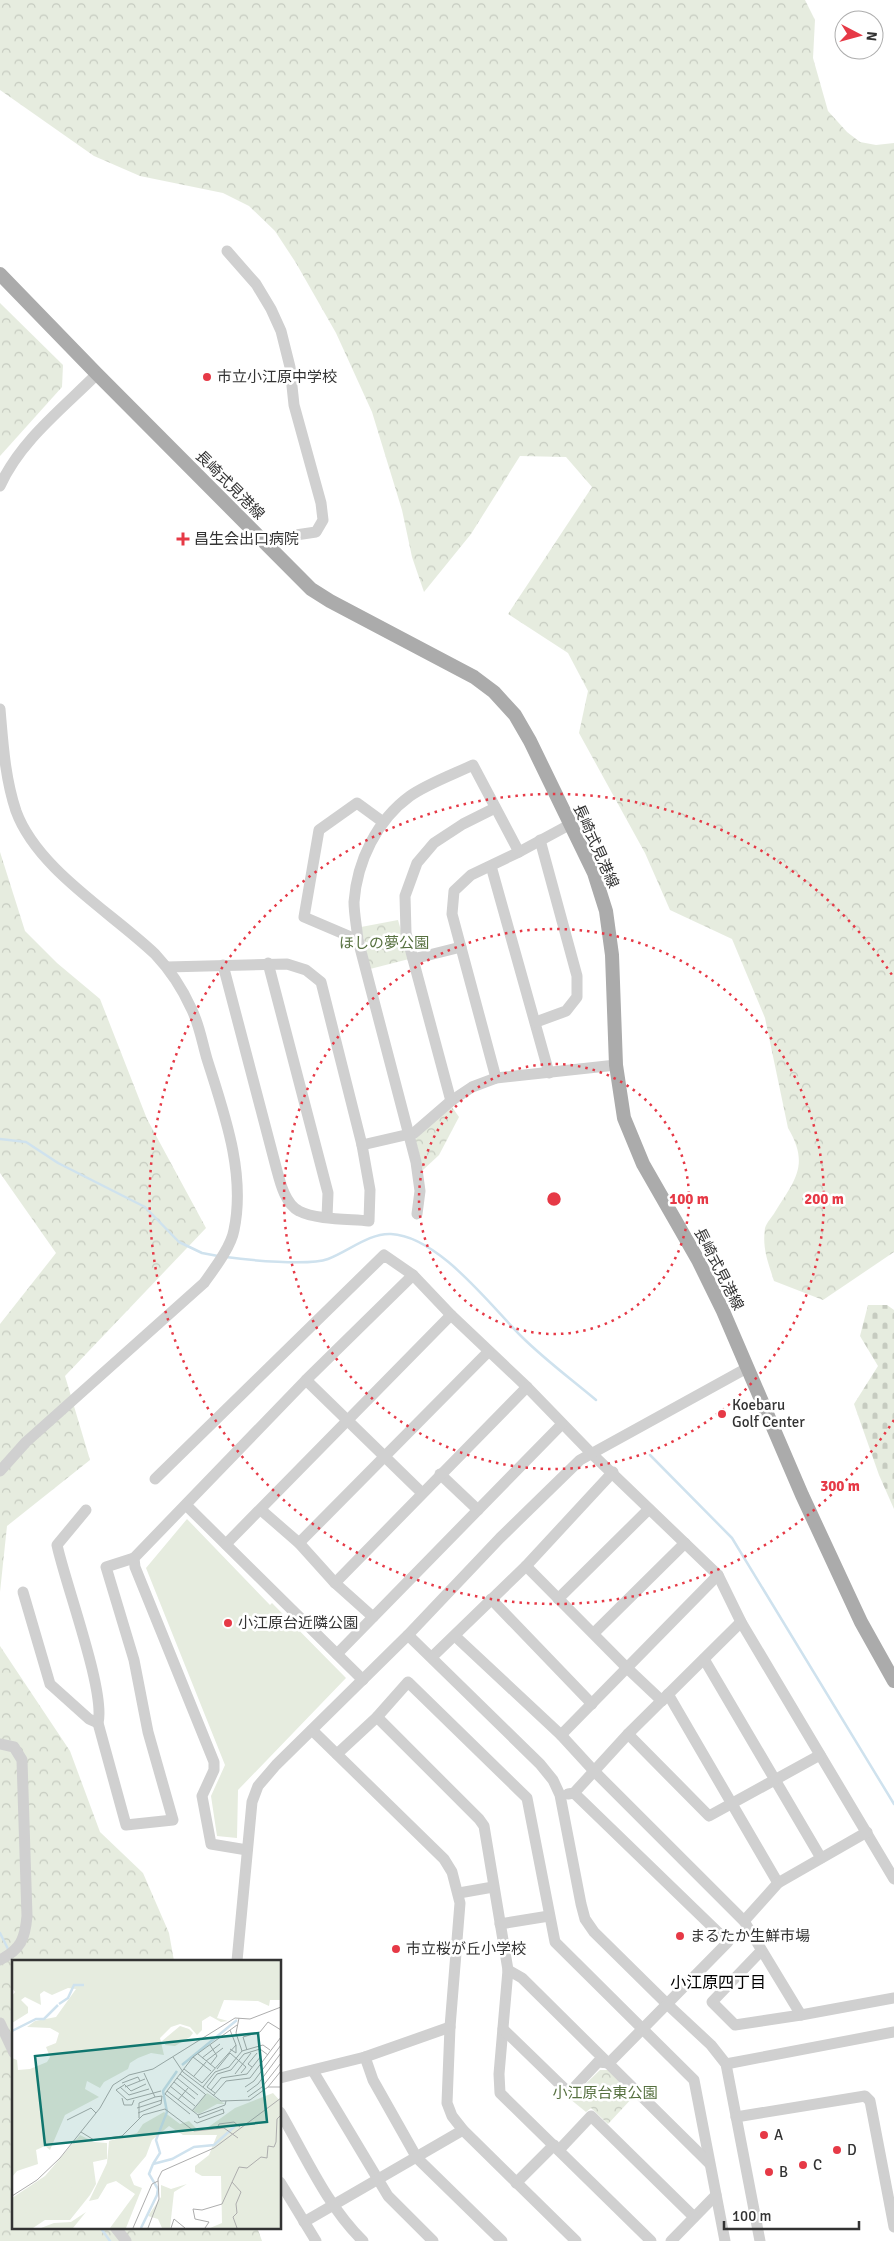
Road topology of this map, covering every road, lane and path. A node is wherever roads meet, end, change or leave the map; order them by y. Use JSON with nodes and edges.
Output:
{"nodes":[{"id":1,"x":226,"y":251,"type":"dead end"},
{"id":2,"x":0,"y":274,"type":"edge"},
{"id":3,"x":97,"y":374,"type":"junction"},
{"id":4,"x":0,"y":486,"type":"edge"},
{"id":5,"x":262,"y":540,"type":"junction"},
{"id":6,"x":0,"y":710,"type":"edge"},
{"id":7,"x":495,"y":808,"type":"junction"},
{"id":8,"x":383,"y":822,"type":"junction"},
{"id":9,"x":569,"y":825,"type":"junction"},
{"id":10,"x":540,"y":840,"type":"junction"},
{"id":11,"x":519,"y":852,"type":"junction"},
{"id":12,"x":491,"y":866,"type":"junction"},
{"id":13,"x":358,"y":940,"type":"junction"},
{"id":14,"x":461,"y":947,"type":"junction"},
{"id":15,"x":413,"y":959,"type":"junction"},
{"id":16,"x":268,"y":963,"type":"junction"},
{"id":17,"x":223,"y":965,"type":"junction"},
{"id":18,"x":167,"y":967,"type":"junction"},
{"id":19,"x":536,"y":1022,"type":"junction"},
{"id":20,"x":616,"y":1065,"type":"junction"},
{"id":21,"x":548,"y":1073,"type":"junction"},
{"id":22,"x":496,"y":1078,"type":"junction"},
{"id":23,"x":451,"y":1101,"type":"junction"},
{"id":24,"x":409,"y":1134,"type":"junction"},
{"id":25,"x":362,"y":1145,"type":"junction"},
{"id":26,"x":417,"y":1214,"type":"dead end"},
{"id":27,"x":326,"y":1217,"type":"junction"},
{"id":28,"x":413,"y":1275,"type":"junction"},
{"id":29,"x":451,"y":1315,"type":"junction"},
{"id":30,"x":488,"y":1352,"type":"junction"},
{"id":31,"x":747,"y":1368,"type":"junction"},
{"id":32,"x":306,"y":1380,"type":"junction"},
{"id":33,"x":527,"y":1387,"type":"junction"},
{"id":34,"x":348,"y":1420,"type":"junction"},
{"id":35,"x":562,"y":1424,"type":"junction"},
{"id":36,"x":591,"y":1454,"type":"junction"},
{"id":37,"x":386,"y":1457,"type":"junction"},
{"id":38,"x":0,"y":1471,"type":"edge"},
{"id":39,"x":613,"y":1472,"type":"junction"},
{"id":40,"x":440,"y":1474,"type":"junction"},
{"id":41,"x":155,"y":1479,"type":"dead end"},
{"id":42,"x":422,"y":1492,"type":"junction"},
{"id":43,"x":186,"y":1506,"type":"junction"},
{"id":44,"x":649,"y":1509,"type":"junction"},
{"id":45,"x":86,"y":1510,"type":"dead end"},
{"id":46,"x":260,"y":1510,"type":"junction"},
{"id":47,"x":478,"y":1510,"type":"junction"},
{"id":48,"x":685,"y":1542,"type":"junction"},
{"id":49,"x":299,"y":1543,"type":"junction"},
{"id":50,"x":226,"y":1544,"type":"junction"},
{"id":51,"x":134,"y":1558,"type":"junction"},
{"id":52,"x":526,"y":1566,"type":"junction"},
{"id":53,"x":718,"y":1575,"type":"junction"},
{"id":54,"x":335,"y":1583,"type":"junction"},
{"id":55,"x":23,"y":1592,"type":"dead end"},
{"id":56,"x":491,"y":1599,"type":"junction"},
{"id":57,"x":558,"y":1599,"type":"junction"},
{"id":58,"x":373,"y":1617,"type":"junction"},
{"id":59,"x":741,"y":1622,"type":"junction"},
{"id":60,"x":594,"y":1633,"type":"junction"},
{"id":61,"x":408,"y":1635,"type":"junction"},
{"id":62,"x":455,"y":1636,"type":"junction"},
{"id":63,"x":337,"y":1654,"type":"junction"},
{"id":64,"x":432,"y":1657,"type":"junction"},
{"id":65,"x":704,"y":1659,"type":"junction"},
{"id":66,"x":627,"y":1668,"type":"junction"},
{"id":67,"x":362,"y":1680,"type":"junction"},
{"id":68,"x":894,"y":1681,"type":"edge"},
{"id":69,"x":665,"y":1697,"type":"junction"},
{"id":70,"x":592,"y":1704,"type":"junction"},
{"id":71,"x":377,"y":1717,"type":"junction"},
{"id":72,"x":98,"y":1723,"type":"junction"},
{"id":73,"x":312,"y":1730,"type":"junction"},
{"id":74,"x":628,"y":1734,"type":"junction"},
{"id":75,"x":561,"y":1735,"type":"junction"},
{"id":76,"x":0,"y":1744,"type":"edge"},
{"id":77,"x":337,"y":1754,"type":"junction"},
{"id":78,"x":820,"y":1755,"type":"junction"},
{"id":79,"x":594,"y":1771,"type":"junction"},
{"id":80,"x":774,"y":1780,"type":"junction"},
{"id":81,"x":574,"y":1793,"type":"junction"},
{"id":82,"x":560,"y":1794,"type":"junction"},
{"id":83,"x":733,"y":1805,"type":"junction"},
{"id":84,"x":867,"y":1832,"type":"junction"},
{"id":85,"x":247,"y":1850,"type":"junction"},
{"id":86,"x":821,"y":1858,"type":"junction"},
{"id":87,"x":894,"y":1879,"type":"edge"},
{"id":88,"x":778,"y":1883,"type":"junction"},
{"id":89,"x":494,"y":1887,"type":"junction"},
{"id":90,"x":459,"y":1893,"type":"junction"},
{"id":91,"x":549,"y":1916,"type":"junction"},
{"id":92,"x":744,"y":1921,"type":"junction"},
{"id":93,"x":500,"y":1924,"type":"junction"},
{"id":94,"x":761,"y":1951,"type":"junction"},
{"id":95,"x":0,"y":1960,"type":"edge"},
{"id":96,"x":237,"y":1960,"type":"edge"},
{"id":97,"x":508,"y":1970,"type":"junction"},
{"id":98,"x":894,"y":1998,"type":"edge"},
{"id":99,"x":667,"y":2004,"type":"junction"},
{"id":100,"x":801,"y":2015,"type":"junction"},
{"id":101,"x":0,"y":2023,"type":"edge"},
{"id":102,"x":450,"y":2026,"type":"junction"},
{"id":103,"x":503,"y":2029,"type":"junction"},
{"id":104,"x":643,"y":2030,"type":"junction"},
{"id":105,"x":894,"y":2032,"type":"edge"},
{"id":106,"x":12,"y":2049,"type":"edge"},
{"id":107,"x":365,"y":2057,"type":"junction"},
{"id":108,"x":609,"y":2063,"type":"junction"},
{"id":109,"x":726,"y":2064,"type":"junction"},
{"id":110,"x":313,"y":2071,"type":"junction"},
{"id":111,"x":281,"y":2078,"type":"edge"},
{"id":112,"x":281,"y":2114,"type":"edge"},
{"id":113,"x":736,"y":2117,"type":"junction"},
{"id":114,"x":463,"y":2130,"type":"junction"},
{"id":115,"x":557,"y":2147,"type":"junction"},
{"id":116,"x":417,"y":2158,"type":"junction"},
{"id":117,"x":709,"y":2163,"type":"junction"},
{"id":118,"x":378,"y":2180,"type":"junction"},
{"id":119,"x":516,"y":2183,"type":"junction"},
{"id":120,"x":281,"y":2184,"type":"edge"},
{"id":121,"x":716,"y":2195,"type":"junction"},
{"id":122,"x":334,"y":2205,"type":"junction"},
{"id":123,"x":694,"y":2217,"type":"junction"},
{"id":124,"x":304,"y":2222,"type":"junction"},
{"id":125,"x":894,"y":2227,"type":"edge"},
{"id":126,"x":116,"y":2228,"type":"edge"},
{"id":127,"x":126,"y":2241,"type":"edge"},
{"id":128,"x":316,"y":2241,"type":"edge"},
{"id":129,"x":363,"y":2241,"type":"edge"},
{"id":130,"x":433,"y":2241,"type":"edge"},
{"id":131,"x":502,"y":2241,"type":"edge"},
{"id":132,"x":576,"y":2241,"type":"edge"},
{"id":133,"x":651,"y":2241,"type":"edge"},
{"id":134,"x":672,"y":2241,"type":"edge"},
{"id":135,"x":725,"y":2241,"type":"edge"},
{"id":136,"x":760,"y":2241,"type":"edge"}],
"edges":[{"from":1,"to":5,"type":"street"},
{"from":2,"to":3,"type":"main road","name":"長崎式見港線"},
{"from":3,"to":4,"type":"street"},
{"from":3,"to":5,"type":"main road","name":"長崎式見港線"},
{"from":5,"to":9,"type":"main road","name":"長崎式見港線"},
{"from":6,"to":18,"type":"street"},
{"from":7,"to":8,"type":"street"},
{"from":7,"to":11,"type":"street"},
{"from":7,"to":15,"type":"street"},
{"from":8,"to":13,"type":"street"},
{"from":8,"to":13,"type":"street"},
{"from":9,"to":10,"type":"street"},
{"from":9,"to":20,"type":"main road","name":"長崎式見港線"},
{"from":10,"to":11,"type":"street"},
{"from":10,"to":19,"type":"street"},
{"from":11,"to":12,"type":"street"},
{"from":12,"to":14,"type":"street"},
{"from":12,"to":19,"type":"street"},
{"from":13,"to":24,"type":"street"},
{"from":14,"to":15,"type":"street"},
{"from":14,"to":22,"type":"street"},
{"from":15,"to":23,"type":"street"},
{"from":16,"to":17,"type":"street"},
{"from":16,"to":25,"type":"street"},
{"from":16,"to":27,"type":"street"},
{"from":17,"to":18,"type":"street"},
{"from":17,"to":27,"type":"street"},
{"from":18,"to":38,"type":"street"},
{"from":19,"to":21,"type":"street"},
{"from":20,"to":21,"type":"street"},
{"from":20,"to":31,"type":"main road","name":"長崎式見港線"},
{"from":21,"to":22,"type":"street"},
{"from":22,"to":23,"type":"street"},
{"from":23,"to":24,"type":"street"},
{"from":24,"to":25,"type":"street"},
{"from":24,"to":26,"type":"street"},
{"from":25,"to":27,"type":"street"},
{"from":28,"to":29,"type":"street"},
{"from":28,"to":32,"type":"street"},
{"from":28,"to":41,"type":"street"},
{"from":29,"to":30,"type":"street"},
{"from":29,"to":34,"type":"street"},
{"from":30,"to":33,"type":"street"},
{"from":30,"to":37,"type":"street"},
{"from":31,"to":36,"type":"street"},
{"from":31,"to":68,"type":"main road","name":"長崎式見港線"},
{"from":32,"to":34,"type":"street"},
{"from":32,"to":43,"type":"street"},
{"from":33,"to":35,"type":"street"},
{"from":33,"to":40,"type":"street"},
{"from":34,"to":37,"type":"street"},
{"from":34,"to":46,"type":"street"},
{"from":35,"to":36,"type":"street"},
{"from":35,"to":47,"type":"street"},
{"from":36,"to":39,"type":"street"},
{"from":36,"to":61,"type":"street"},
{"from":37,"to":42,"type":"street"},
{"from":37,"to":49,"type":"street"},
{"from":39,"to":44,"type":"street"},
{"from":39,"to":52,"type":"street"},
{"from":40,"to":42,"type":"street"},
{"from":40,"to":47,"type":"street"},
{"from":42,"to":54,"type":"street"},
{"from":43,"to":50,"type":"street"},
{"from":43,"to":51,"type":"street"},
{"from":44,"to":48,"type":"street"},
{"from":44,"to":57,"type":"street"},
{"from":45,"to":72,"type":"street"},
{"from":46,"to":49,"type":"street"},
{"from":46,"to":50,"type":"street"},
{"from":47,"to":58,"type":"street"},
{"from":48,"to":53,"type":"street"},
{"from":48,"to":60,"type":"street"},
{"from":49,"to":54,"type":"street"},
{"from":50,"to":63,"type":"street"},
{"from":51,"to":72,"type":"street"},
{"from":51,"to":85,"type":"street"},
{"from":52,"to":56,"type":"street"},
{"from":52,"to":57,"type":"street"},
{"from":53,"to":59,"type":"street"},
{"from":53,"to":66,"type":"street"},
{"from":54,"to":58,"type":"street"},
{"from":55,"to":72,"type":"street"},
{"from":56,"to":62,"type":"street"},
{"from":56,"to":70,"type":"street"},
{"from":57,"to":60,"type":"street"},
{"from":58,"to":63,"type":"street"},
{"from":59,"to":65,"type":"street"},
{"from":59,"to":78,"type":"street"},
{"from":60,"to":66,"type":"street"},
{"from":61,"to":64,"type":"street"},
{"from":61,"to":67,"type":"street"},
{"from":62,"to":64,"type":"street"},
{"from":62,"to":75,"type":"street"},
{"from":63,"to":67,"type":"street"},
{"from":64,"to":82,"type":"street"},
{"from":65,"to":69,"type":"street"},
{"from":65,"to":80,"type":"street"},
{"from":66,"to":69,"type":"street"},
{"from":66,"to":70,"type":"street"},
{"from":67,"to":73,"type":"street"},
{"from":69,"to":74,"type":"street"},
{"from":69,"to":83,"type":"street"},
{"from":70,"to":75,"type":"street"},
{"from":71,"to":77,"type":"street"},
{"from":71,"to":89,"type":"street"},
{"from":71,"to":91,"type":"street"},
{"from":73,"to":77,"type":"street"},
{"from":73,"to":85,"type":"street"},
{"from":74,"to":79,"type":"street"},
{"from":74,"to":83,"type":"street"},
{"from":75,"to":79,"type":"street"},
{"from":76,"to":95,"type":"street"},
{"from":77,"to":90,"type":"street"},
{"from":78,"to":80,"type":"street"},
{"from":78,"to":84,"type":"street"},
{"from":79,"to":81,"type":"street"},
{"from":79,"to":92,"type":"street"},
{"from":80,"to":83,"type":"street"},
{"from":80,"to":86,"type":"street"},
{"from":81,"to":82,"type":"street"},
{"from":81,"to":99,"type":"street"},
{"from":82,"to":99,"type":"street"},
{"from":83,"to":88,"type":"street"},
{"from":84,"to":86,"type":"street"},
{"from":84,"to":87,"type":"street"},
{"from":85,"to":96,"type":"street"},
{"from":86,"to":88,"type":"street"},
{"from":88,"to":92,"type":"street"},
{"from":89,"to":90,"type":"street"},
{"from":89,"to":93,"type":"street"},
{"from":90,"to":102,"type":"street"},
{"from":91,"to":93,"type":"street"},
{"from":91,"to":104,"type":"street"},
{"from":92,"to":94,"type":"street"},
{"from":93,"to":97,"type":"street"},
{"from":94,"to":100,"type":"street"},
{"from":94,"to":100,"type":"street"},
{"from":97,"to":103,"type":"street"},
{"from":97,"to":108,"type":"street"},
{"from":98,"to":100,"type":"street"},
{"from":99,"to":104,"type":"street"},
{"from":99,"to":109,"type":"street"},
{"from":101,"to":106,"type":"street"},
{"from":102,"to":107,"type":"street"},
{"from":102,"to":114,"type":"street"},
{"from":103,"to":108,"type":"street"},
{"from":103,"to":115,"type":"street"},
{"from":104,"to":108,"type":"street"},
{"from":104,"to":117,"type":"street"},
{"from":105,"to":109,"type":"street"},
{"from":107,"to":110,"type":"street"},
{"from":107,"to":116,"type":"street"},
{"from":108,"to":117,"type":"street"},
{"from":109,"to":113,"type":"street"},
{"from":110,"to":111,"type":"street"},
{"from":110,"to":118,"type":"street"},
{"from":112,"to":122,"type":"street"},
{"from":113,"to":125,"type":"street"},
{"from":113,"to":136,"type":"street"},
{"from":114,"to":116,"type":"street"},
{"from":114,"to":119,"type":"street"},
{"from":115,"to":119,"type":"street"},
{"from":115,"to":123,"type":"street"},
{"from":115,"to":133,"type":"street"},
{"from":116,"to":118,"type":"street"},
{"from":116,"to":131,"type":"street"},
{"from":117,"to":121,"type":"street"},
{"from":118,"to":122,"type":"street"},
{"from":118,"to":130,"type":"street"},
{"from":119,"to":132,"type":"street"},
{"from":120,"to":124,"type":"street"},
{"from":121,"to":123,"type":"street"},
{"from":121,"to":135,"type":"street"},
{"from":122,"to":124,"type":"street"},
{"from":122,"to":129,"type":"street"},
{"from":123,"to":134,"type":"street"},
{"from":124,"to":128,"type":"street"},
{"from":126,"to":127,"type":"street"}]}
